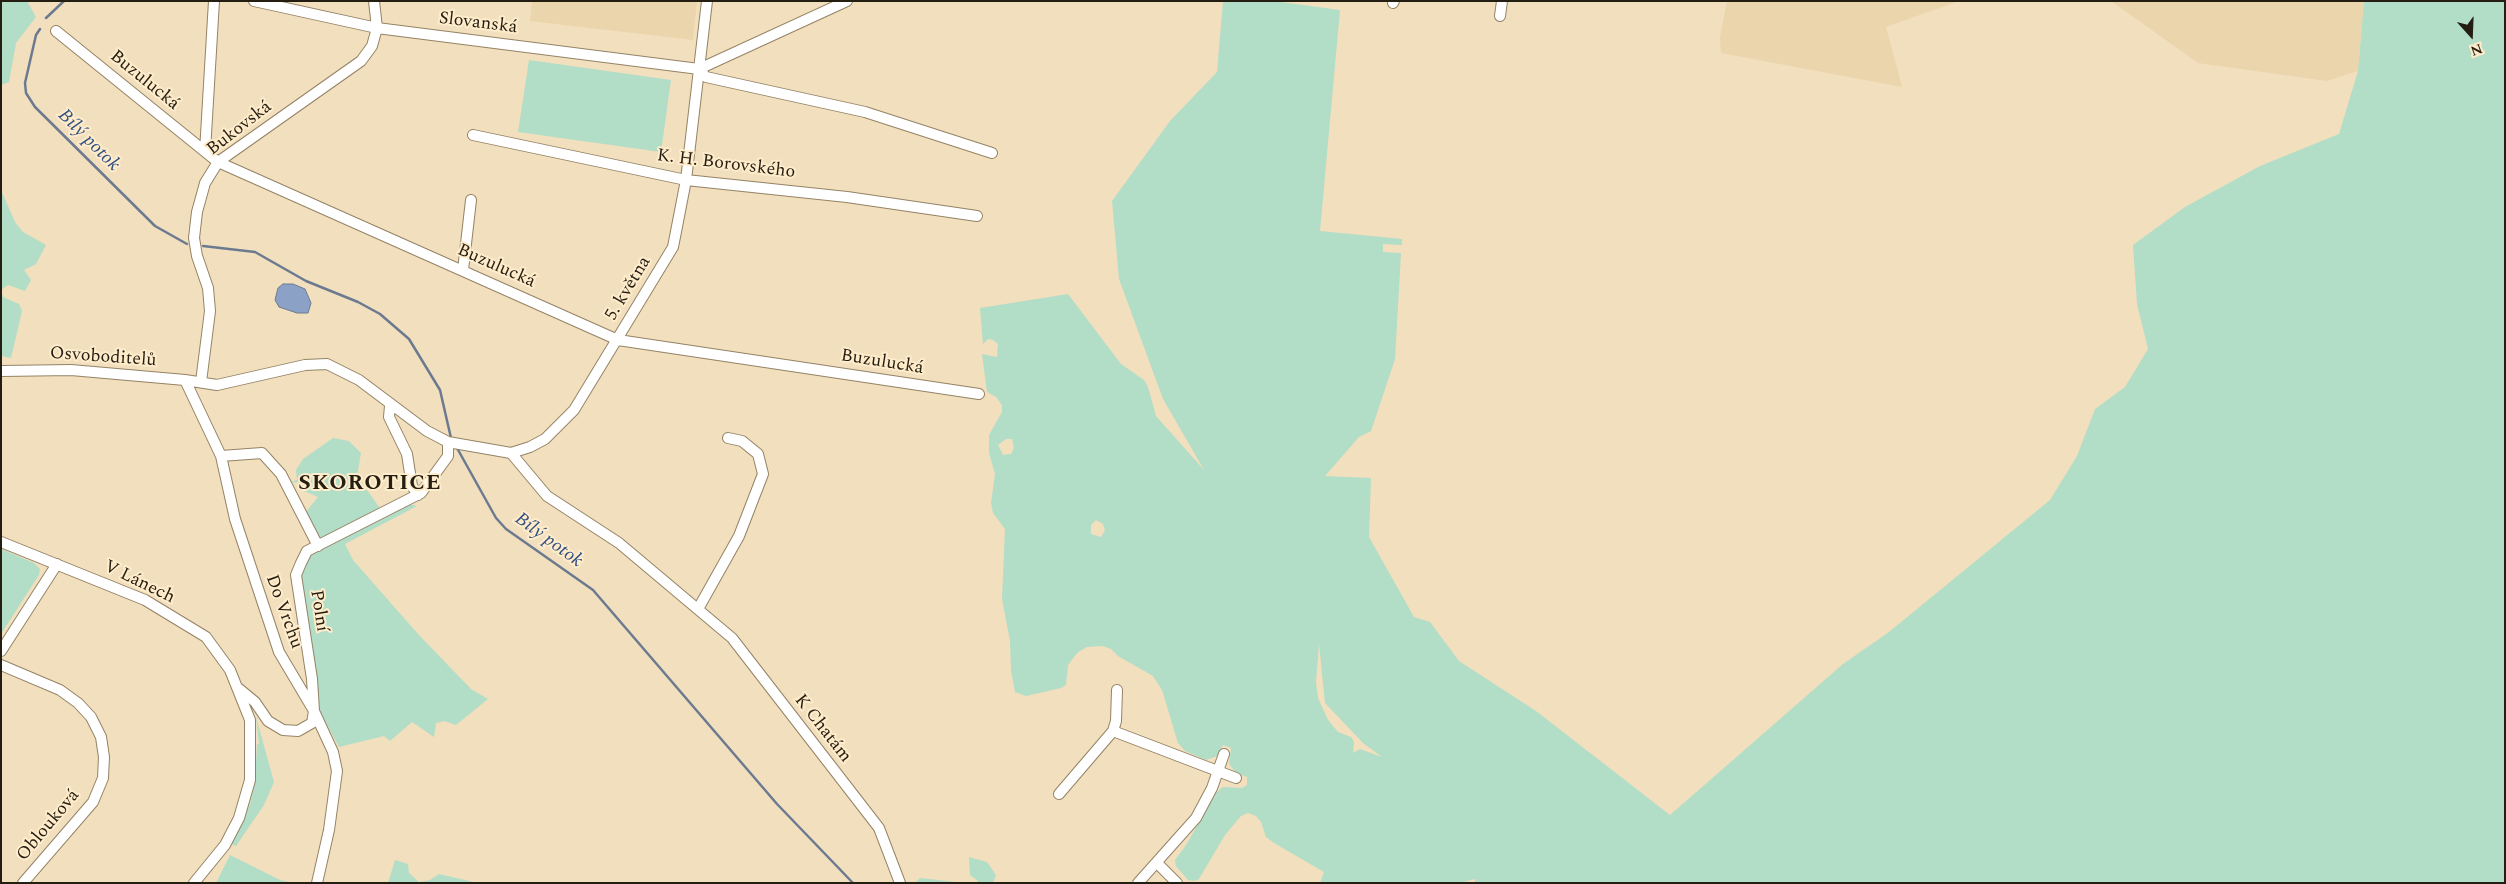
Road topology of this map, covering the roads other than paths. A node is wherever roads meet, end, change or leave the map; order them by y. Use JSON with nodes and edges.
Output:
{"nodes":[{"id":1,"x":214,"y":1,"type":"edge"},
{"id":2,"x":254,"y":1,"type":"edge"},
{"id":3,"x":374,"y":1,"type":"edge"},
{"id":4,"x":707,"y":1,"type":"edge"},
{"id":5,"x":847,"y":1,"type":"edge"},
{"id":6,"x":1502,"y":1,"type":"edge"},
{"id":7,"x":1500,"y":16,"type":"dead end"},
{"id":8,"x":377,"y":28,"type":"junction"},
{"id":9,"x":56,"y":31,"type":"dead end"},
{"id":10,"x":699,"y":69,"type":"junction"},
{"id":11,"x":473,"y":135,"type":"dead end"},
{"id":12,"x":205,"y":151,"type":"junction"},
{"id":13,"x":992,"y":153,"type":"dead end"},
{"id":14,"x":218,"y":162,"type":"junction"},
{"id":15,"x":686,"y":180,"type":"junction"},
{"id":16,"x":471,"y":200,"type":"dead end"},
{"id":17,"x":977,"y":216,"type":"dead end"},
{"id":18,"x":463,"y":270,"type":"junction"},
{"id":19,"x":618,"y":340,"type":"junction"},
{"id":20,"x":1,"y":370,"type":"edge"},
{"id":21,"x":185,"y":380,"type":"junction"},
{"id":22,"x":202,"y":382,"type":"junction"},
{"id":23,"x":978,"y":394,"type":"dead end"},
{"id":24,"x":390,"y":406,"type":"junction"},
{"id":25,"x":728,"y":438,"type":"dead end"},
{"id":26,"x":449,"y":442,"type":"junction"},
{"id":27,"x":510,"y":453,"type":"junction"},
{"id":28,"x":220,"y":456,"type":"junction"},
{"id":29,"x":418,"y":495,"type":"junction"},
{"id":30,"x":1,"y":542,"type":"edge"},
{"id":31,"x":318,"y":546,"type":"junction"},
{"id":32,"x":57,"y":564,"type":"junction"},
{"id":33,"x":698,"y":609,"type":"junction"},
{"id":34,"x":1,"y":651,"type":"edge"},
{"id":35,"x":1,"y":665,"type":"edge"},
{"id":36,"x":236,"y":686,"type":"junction"},
{"id":37,"x":1116,"y":690,"type":"dead end"},
{"id":38,"x":314,"y":711,"type":"junction"},
{"id":39,"x":1113,"y":731,"type":"junction"},
{"id":40,"x":1224,"y":754,"type":"dead end"},
{"id":41,"x":1219,"y":771,"type":"junction"},
{"id":42,"x":1236,"y":778,"type":"dead end"},
{"id":43,"x":1059,"y":794,"type":"dead end"},
{"id":44,"x":1157,"y":863,"type":"junction"},
{"id":45,"x":23,"y":883,"type":"edge"},
{"id":46,"x":194,"y":883,"type":"edge"},
{"id":47,"x":317,"y":883,"type":"edge"},
{"id":48,"x":900,"y":883,"type":"edge"},
{"id":49,"x":1138,"y":883,"type":"edge"},
{"id":50,"x":1177,"y":883,"type":"edge"}],
"edges":[{"from":1,"to":12,"type":"street"},
{"from":2,"to":8,"type":"street","name":"Slovanská"},
{"from":3,"to":8,"type":"street"},
{"from":4,"to":10,"type":"street","name":"5. května"},
{"from":5,"to":10,"type":"street"},
{"from":6,"to":7,"type":"street"},
{"from":8,"to":10,"type":"street","name":"Slovanská"},
{"from":8,"to":14,"type":"street","name":"Bukovská"},
{"from":9,"to":12,"type":"street","name":"Buzulucká"},
{"from":10,"to":13,"type":"street"},
{"from":10,"to":15,"type":"street","name":"5. května"},
{"from":11,"to":15,"type":"street","name":"K. H. Borovského"},
{"from":12,"to":14,"type":"street","name":"Buzulucká"},
{"from":14,"to":18,"type":"street","name":"Buzulucká"},
{"from":14,"to":22,"type":"street","name":"Bukovská"},
{"from":15,"to":17,"type":"street","name":"K. H. Borovského"},
{"from":15,"to":19,"type":"street","name":"5. května"},
{"from":16,"to":18,"type":"street"},
{"from":18,"to":19,"type":"street","name":"Buzulucká"},
{"from":19,"to":23,"type":"street","name":"Buzulucká"},
{"from":19,"to":27,"type":"street","name":"5. května"},
{"from":20,"to":21,"type":"street","name":"Osvoboditelů"},
{"from":21,"to":22,"type":"street","name":"Osvoboditelů"},
{"from":21,"to":28,"type":"street","name":"Do Vrchu"},
{"from":22,"to":24,"type":"street","name":"5. května"},
{"from":24,"to":26,"type":"street","name":"5. května"},
{"from":24,"to":29,"type":"street"},
{"from":25,"to":33,"type":"street"},
{"from":26,"to":27,"type":"street","name":"5. května"},
{"from":26,"to":29,"type":"street","name":"Polní"},
{"from":27,"to":33,"type":"street","name":"K Chatám"},
{"from":28,"to":31,"type":"street"},
{"from":28,"to":38,"type":"street","name":"Do Vrchu"},
{"from":29,"to":31,"type":"street","name":"Polní"},
{"from":30,"to":32,"type":"street","name":"V Lánech"},
{"from":31,"to":38,"type":"street","name":"Polní"},
{"from":32,"to":34,"type":"street"},
{"from":32,"to":36,"type":"street","name":"V Lánech"},
{"from":33,"to":48,"type":"street","name":"K Chatám"},
{"from":35,"to":45,"type":"street","name":"Oblouková"},
{"from":36,"to":38,"type":"street","name":"V Lánech"},
{"from":36,"to":46,"type":"street","name":"V Lánech"},
{"from":37,"to":39,"type":"street"},
{"from":38,"to":47,"type":"street","name":"Do Vrchu"},
{"from":39,"to":41,"type":"street"},
{"from":39,"to":43,"type":"street"},
{"from":40,"to":41,"type":"street"},
{"from":41,"to":42,"type":"street"},
{"from":41,"to":44,"type":"street"},
{"from":44,"to":49,"type":"street"},
{"from":44,"to":50,"type":"street"}]}
